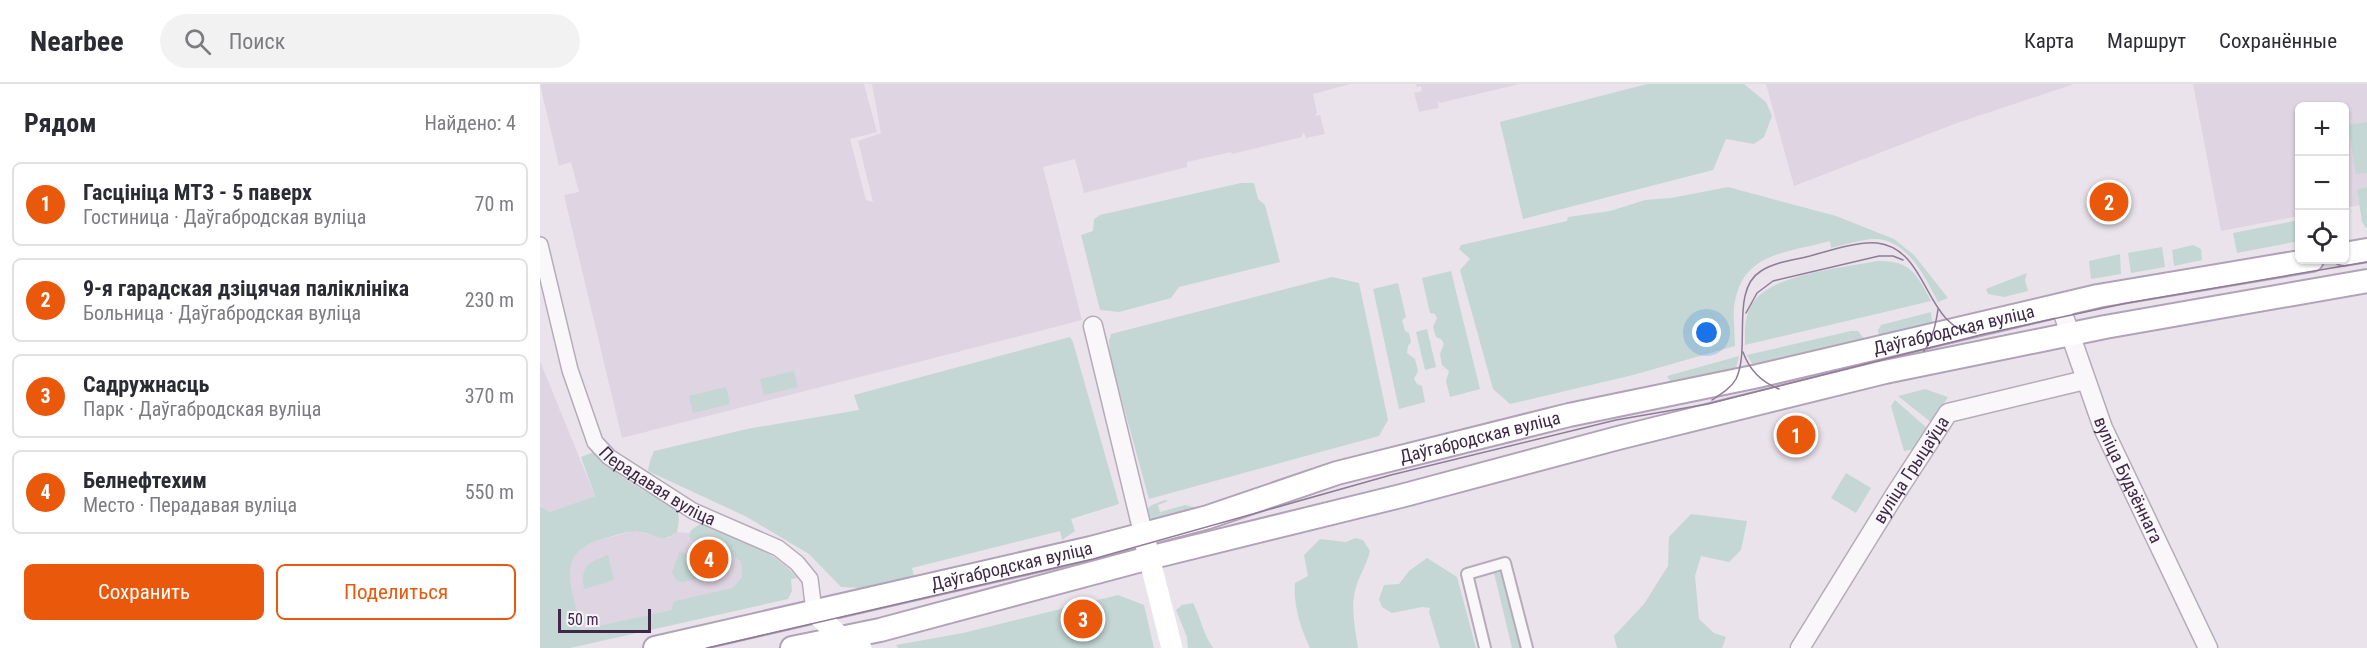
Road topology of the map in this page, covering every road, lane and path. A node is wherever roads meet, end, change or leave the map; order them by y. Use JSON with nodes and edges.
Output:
{"nodes":[{"id":1,"x":540,"y":245,"type":"edge"},
{"id":2,"x":2367,"y":250,"type":"edge"},
{"id":3,"x":2349,"y":253,"type":"edge"},
{"id":4,"x":2295,"y":263,"type":"edge"},
{"id":5,"x":2367,"y":281,"type":"edge"},
{"id":6,"x":2060,"y":305,"type":"junction"},
{"id":7,"x":1093,"y":326,"type":"dead end"},
{"id":8,"x":2071,"y":334,"type":"junction"},
{"id":9,"x":2085,"y":380,"type":"junction"},
{"id":10,"x":1143,"y":533,"type":"junction"},
{"id":11,"x":1149,"y":558,"type":"junction"},
{"id":12,"x":814,"y":611,"type":"junction"},
{"id":13,"x":841,"y":638,"type":"junction"},
{"id":14,"x":804,"y":647,"type":"edge"},
{"id":15,"x":655,"y":648,"type":"edge"},
{"id":16,"x":861,"y":648,"type":"edge"},
{"id":17,"x":1172,"y":648,"type":"edge"},
{"id":18,"x":1485,"y":648,"type":"edge"},
{"id":19,"x":1527,"y":648,"type":"edge"},
{"id":20,"x":1800,"y":648,"type":"edge"},
{"id":21,"x":2208,"y":648,"type":"edge"}],
"edges":[{"from":1,"to":12,"type":"street","name":"Перадавая вуліца"},
{"from":2,"to":3,"type":"main road"},
{"from":4,"to":6,"type":"main road","name":"Даўгабродская вуліца"},
{"from":5,"to":8,"type":"main road","name":"Даўгабродская вуліца"},
{"from":6,"to":8,"type":"street","name":"вуліца Будзённага"},
{"from":6,"to":10,"type":"main road","name":"Даўгабродская вуліца"},
{"from":7,"to":10,"type":"street"},
{"from":8,"to":9,"type":"street","name":"вуліца Будзённага"},
{"from":8,"to":11,"type":"main road","name":"Даўгабродская вуліца"},
{"from":9,"to":20,"type":"street","name":"вуліца Грыцаўца"},
{"from":9,"to":21,"type":"street","name":"вуліца Будзённага"},
{"from":10,"to":11,"type":"main road"},
{"from":10,"to":12,"type":"main road","name":"Даўгабродская вуліца"},
{"from":11,"to":13,"type":"main road","name":"Даўгабродская вуліца"},
{"from":11,"to":17,"type":"main road"},
{"from":12,"to":13,"type":"main road"},
{"from":12,"to":14,"type":"main road","name":"Перадавая вуліца"},
{"from":12,"to":15,"type":"main road","name":"Даўгабродская вуліца"},
{"from":13,"to":14,"type":"main road","name":"Даўгабродская вуліца"},
{"from":13,"to":16,"type":"main road"},
{"from":18,"to":19,"type":"street"}]}
